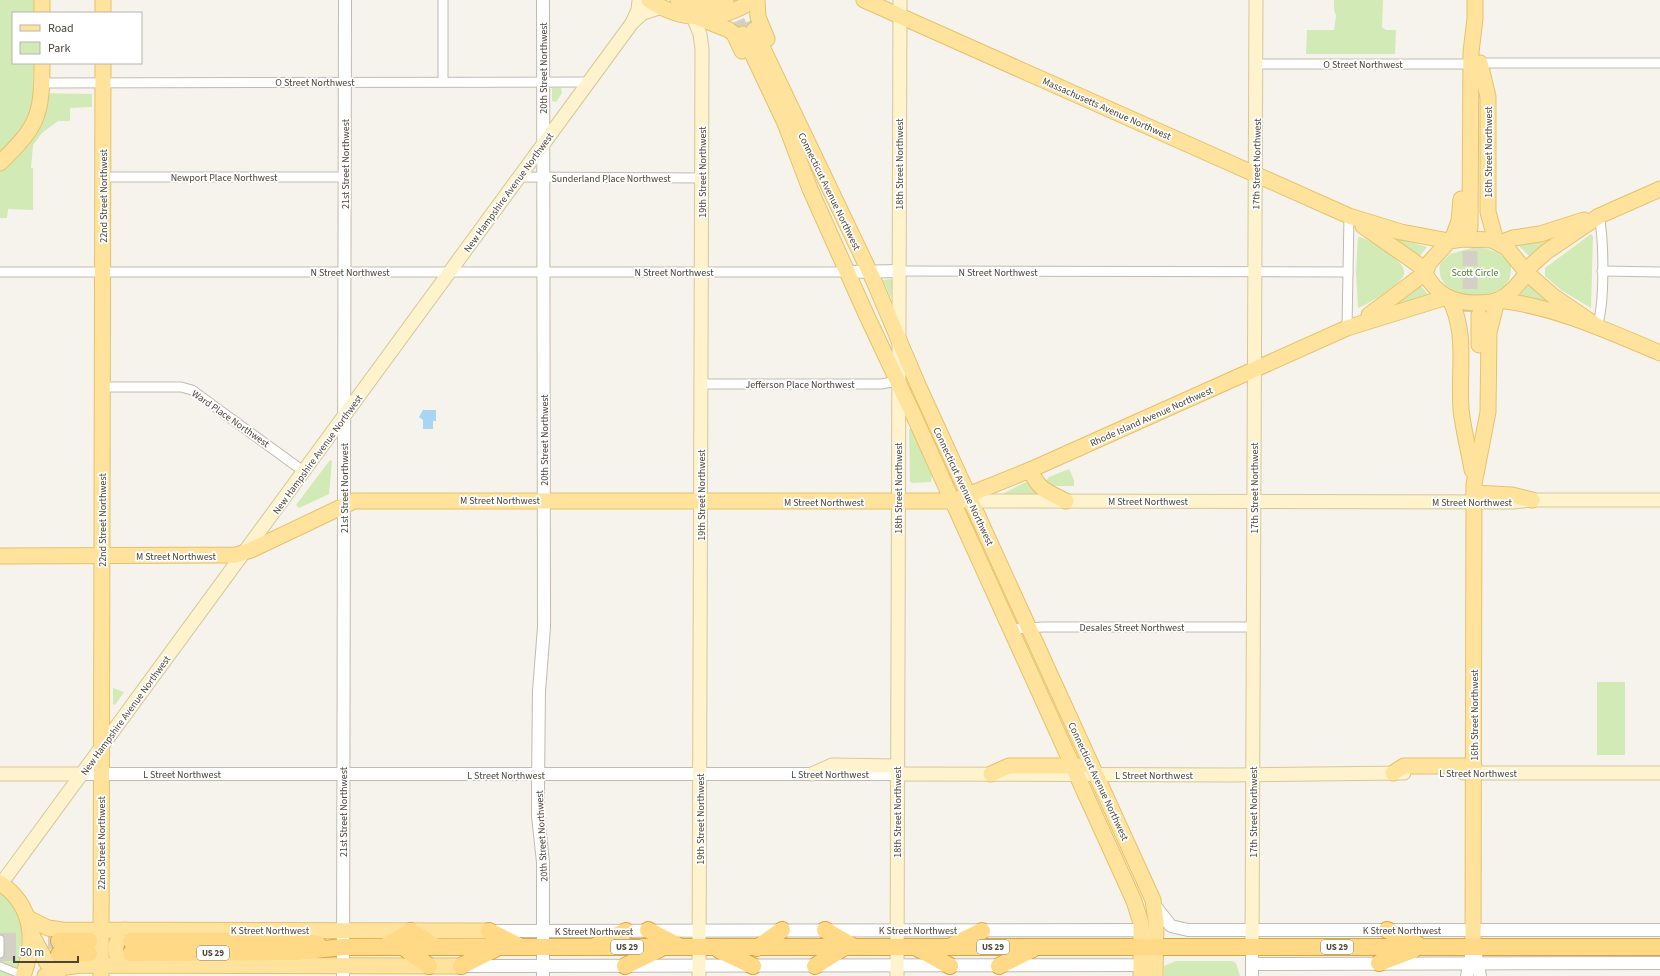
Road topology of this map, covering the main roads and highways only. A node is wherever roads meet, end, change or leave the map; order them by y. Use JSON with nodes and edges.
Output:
{"nodes":[{"id":1,"x":42,"y":0,"type":"edge"},
{"id":2,"x":103,"y":0,"type":"edge"},
{"id":3,"x":639,"y":0,"type":"edge"},
{"id":4,"x":678,"y":0,"type":"edge"},
{"id":5,"x":726,"y":0,"type":"edge"},
{"id":6,"x":752,"y":0,"type":"edge"},
{"id":7,"x":757,"y":0,"type":"edge"},
{"id":8,"x":864,"y":0,"type":"edge"},
{"id":9,"x":900,"y":0,"type":"edge"},
{"id":10,"x":1256,"y":0,"type":"edge"},
{"id":11,"x":1475,"y":0,"type":"edge"},
{"id":12,"x":656,"y":4,"type":"edge"},
{"id":13,"x":42,"y":12,"type":"edge"},
{"id":14,"x":103,"y":12,"type":"edge"},
{"id":15,"x":900,"y":16,"type":"junction"},
{"id":16,"x":696,"y":18,"type":"junction"},
{"id":17,"x":632,"y":23,"type":"junction"},
{"id":18,"x":1475,"y":63,"type":"junction"},
{"id":19,"x":42,"y":64,"type":"edge"},
{"id":20,"x":103,"y":64,"type":"edge"},
{"id":21,"x":0,"y":163,"type":"edge"},
{"id":22,"x":1256,"y":174,"type":"junction"},
{"id":23,"x":810,"y":189,"type":"junction"},
{"id":24,"x":1660,"y":189,"type":"edge"},
{"id":25,"x":833,"y":194,"type":"junction"},
{"id":26,"x":1349,"y":216,"type":"junction"},
{"id":27,"x":1599,"y":216,"type":"junction"},
{"id":28,"x":1475,"y":228,"type":"tunnel mouth"},
{"id":29,"x":1450,"y":241,"type":"junction"},
{"id":30,"x":1498,"y":242,"type":"junction"},
{"id":31,"x":1526,"y":271,"type":"junction"},
{"id":32,"x":1426,"y":272,"type":"junction"},
{"id":33,"x":1448,"y":298,"type":"junction"},
{"id":34,"x":1498,"y":300,"type":"junction"},
{"id":35,"x":1475,"y":315,"type":"tunnel mouth"},
{"id":36,"x":1597,"y":326,"type":"junction"},
{"id":37,"x":1347,"y":328,"type":"junction"},
{"id":38,"x":899,"y":338,"type":"junction"},
{"id":39,"x":1660,"y":353,"type":"edge"},
{"id":40,"x":1254,"y":370,"type":"junction"},
{"id":41,"x":898,"y":381,"type":"junction"},
{"id":42,"x":1474,"y":454,"type":"junction"},
{"id":43,"x":1030,"y":470,"type":"junction"},
{"id":44,"x":1474,"y":493,"type":"junction"},
{"id":45,"x":1254,"y":497,"type":"junction"},
{"id":46,"x":970,"y":498,"type":"junction"},
{"id":47,"x":1532,"y":500,"type":"joint"},
{"id":48,"x":1660,"y":500,"type":"edge"},
{"id":49,"x":701,"y":501,"type":"junction"},
{"id":50,"x":898,"y":501,"type":"junction"},
{"id":51,"x":953,"y":501,"type":"junction"},
{"id":52,"x":1066,"y":501,"type":"junction"},
{"id":53,"x":245,"y":552,"type":"junction"},
{"id":54,"x":0,"y":556,"type":"edge"},
{"id":55,"x":102,"y":556,"type":"junction"},
{"id":56,"x":101,"y":747,"type":"junction"},
{"id":57,"x":1660,"y":766,"type":"edge"},
{"id":58,"x":1474,"y":769,"type":"junction"},
{"id":59,"x":897,"y":770,"type":"junction"},
{"id":60,"x":1074,"y":770,"type":"junction"},
{"id":61,"x":1094,"y":770,"type":"junction"},
{"id":62,"x":1253,"y":770,"type":"junction"},
{"id":63,"x":1393,"y":773,"type":"joint"},
{"id":64,"x":1598,"y":773,"type":"junction"},
{"id":65,"x":1660,"y":773,"type":"edge"},
{"id":66,"x":0,"y":774,"type":"edge"},
{"id":67,"x":81,"y":774,"type":"junction"},
{"id":68,"x":812,"y":774,"type":"road end"},
{"id":69,"x":991,"y":774,"type":"joint"},
{"id":70,"x":4,"y":886,"type":"edge"},
{"id":71,"x":28,"y":918,"type":"junction"},
{"id":72,"x":101,"y":930,"type":"junction"},
{"id":73,"x":648,"y":930,"type":"road end"},
{"id":74,"x":782,"y":930,"type":"road end"},
{"id":75,"x":825,"y":930,"type":"road end"},
{"id":76,"x":1387,"y":930,"type":"road end"},
{"id":77,"x":411,"y":931,"type":"junction"},
{"id":78,"x":489,"y":931,"type":"joint"},
{"id":79,"x":626,"y":931,"type":"road end"},
{"id":80,"x":982,"y":931,"type":"road end"},
{"id":81,"x":31,"y":934,"type":"junction"},
{"id":82,"x":1422,"y":946,"type":"junction"},
{"id":83,"x":1473,"y":946,"type":"junction"},
{"id":84,"x":59,"y":947,"type":"tunnel mouth"},
{"id":85,"x":89,"y":947,"type":"dead end"},
{"id":86,"x":129,"y":947,"type":"junction"},
{"id":87,"x":384,"y":947,"type":"junction"},
{"id":88,"x":403,"y":947,"type":"junction"},
{"id":89,"x":436,"y":947,"type":"junction"},
{"id":90,"x":498,"y":947,"type":"junction"},
{"id":91,"x":520,"y":947,"type":"junction"},
{"id":92,"x":663,"y":947,"type":"junction"},
{"id":93,"x":682,"y":947,"type":"junction"},
{"id":94,"x":850,"y":947,"type":"junction"},
{"id":95,"x":897,"y":947,"type":"junction"},
{"id":96,"x":915,"y":947,"type":"junction"},
{"id":97,"x":949,"y":947,"type":"junction"},
{"id":98,"x":1037,"y":947,"type":"junction"},
{"id":99,"x":1148,"y":947,"type":"junction"},
{"id":100,"x":1252,"y":947,"type":"junction"},
{"id":101,"x":1660,"y":947,"type":"edge"},
{"id":102,"x":592,"y":948,"type":"junction"},
{"id":103,"x":707,"y":948,"type":"junction"},
{"id":104,"x":758,"y":948,"type":"junction"},
{"id":105,"x":1379,"y":963,"type":"road end"},
{"id":106,"x":429,"y":966,"type":"junction"},
{"id":107,"x":461,"y":966,"type":"joint"},
{"id":108,"x":625,"y":966,"type":"road end"},
{"id":109,"x":753,"y":966,"type":"road end"},
{"id":110,"x":815,"y":966,"type":"road end"},
{"id":111,"x":950,"y":966,"type":"road end"},
{"id":112,"x":998,"y":966,"type":"road end"},
{"id":113,"x":101,"y":971,"type":"edge"},
{"id":114,"x":343,"y":971,"type":"edge"},
{"id":115,"x":699,"y":971,"type":"edge"},
{"id":116,"x":897,"y":971,"type":"edge"},
{"id":117,"x":1141,"y":971,"type":"edge"},
{"id":118,"x":52,"y":974,"type":"edge"},
{"id":119,"x":22,"y":975,"type":"edge"},
{"id":120,"x":1155,"y":976,"type":"edge"}],
"edges":[{"from":1,"to":13,"type":"main road"},
{"from":2,"to":14,"type":"main road"},
{"from":3,"to":17,"type":"main road","name":"New Hampshire Avenue Northwest"},
{"from":4,"to":5,"type":"main road"},
{"from":6,"to":16,"type":"main road"},
{"from":7,"to":25,"type":"main road"},
{"from":8,"to":15,"type":"main road","name":"Massachusetts Avenue Northwest"},
{"from":9,"to":15,"type":"main road","name":"18th Street Northwest"},
{"from":10,"to":22,"type":"main road","name":"17th Street Northwest"},
{"from":11,"to":18,"type":"main road","name":"16th Street Northwest"},
{"from":12,"to":16,"type":"main road"},
{"from":12,"to":17,"type":"main road","name":"New Hampshire Avenue Northwest"},
{"from":15,"to":22,"type":"main road","name":"Massachusetts Avenue Northwest"},
{"from":15,"to":38,"type":"main road","name":"18th Street Northwest"},
{"from":16,"to":23,"type":"main road"},
{"from":16,"to":49,"type":"main road","name":"19th Street Northwest"},
{"from":17,"to":53,"type":"main road","name":"New Hampshire Avenue Northwest"},
{"from":18,"to":28,"type":"main road","name":"16th Street Northwest"},
{"from":18,"to":29,"type":"main road","name":"16th Street Northwest"},
{"from":18,"to":30,"type":"main road","name":"16th Street Northwest"},
{"from":19,"to":21,"type":"main road"},
{"from":20,"to":55,"type":"main road","name":"22nd Street Northwest"},
{"from":22,"to":26,"type":"main road","name":"Massachusetts Avenue Northwest"},
{"from":22,"to":40,"type":"main road","name":"17th Street Northwest"},
{"from":23,"to":25,"type":"main road","name":"Connecticut Avenue Northwest"},
{"from":23,"to":41,"type":"main road","name":"Connecticut Avenue Northwest"},
{"from":24,"to":27,"type":"main road"},
{"from":25,"to":38,"type":"main road","name":"Connecticut Avenue Northwest"},
{"from":26,"to":29,"type":"main road","name":"Massachusetts Avenue Northwest"},
{"from":26,"to":32,"type":"main road","name":"Massachusetts Avenue Northwest"},
{"from":27,"to":30,"type":"main road"},
{"from":27,"to":31,"type":"main road"},
{"from":29,"to":30,"type":"main road"},
{"from":29,"to":32,"type":"main road"},
{"from":30,"to":31,"type":"main road"},
{"from":31,"to":34,"type":"main road"},
{"from":31,"to":36,"type":"main road"},
{"from":32,"to":33,"type":"main road"},
{"from":32,"to":37,"type":"main road","name":"Rhode Island Avenue Northwest"},
{"from":33,"to":34,"type":"main road"},
{"from":33,"to":37,"type":"main road","name":"Rhode Island Avenue Northwest"},
{"from":33,"to":42,"type":"main road","name":"16th Street Northwest"},
{"from":34,"to":36,"type":"main road"},
{"from":34,"to":42,"type":"main road","name":"16th Street Northwest"},
{"from":35,"to":42,"type":"main road","name":"16th Street Northwest"},
{"from":36,"to":39,"type":"main road"},
{"from":37,"to":40,"type":"main road","name":"Rhode Island Avenue Northwest"},
{"from":38,"to":41,"type":"main road","name":"18th Street Northwest"},
{"from":38,"to":46,"type":"main road","name":"Connecticut Avenue Northwest"},
{"from":40,"to":43,"type":"main road","name":"Rhode Island Avenue Northwest"},
{"from":40,"to":45,"type":"main road","name":"17th Street Northwest"},
{"from":41,"to":50,"type":"main road","name":"18th Street Northwest"},
{"from":41,"to":51,"type":"main road","name":"Connecticut Avenue Northwest"},
{"from":42,"to":44,"type":"main road","name":"16th Street Northwest"},
{"from":43,"to":46,"type":"main road","name":"Rhode Island Avenue Northwest"},
{"from":43,"to":52,"type":"main road"},
{"from":44,"to":45,"type":"main road","name":"M Street Northwest"},
{"from":44,"to":47,"type":"main road"},
{"from":44,"to":58,"type":"main road","name":"16th Street Northwest"},
{"from":45,"to":52,"type":"main road","name":"M Street Northwest"},
{"from":45,"to":62,"type":"main road","name":"17th Street Northwest"},
{"from":46,"to":51,"type":"main road","name":"Rhode Island Avenue Northwest"},
{"from":46,"to":52,"type":"main road","name":"M Street Northwest"},
{"from":46,"to":61,"type":"main road","name":"Connecticut Avenue Northwest"},
{"from":47,"to":48,"type":"main road"},
{"from":49,"to":50,"type":"main road","name":"M Street Northwest"},
{"from":49,"to":53,"type":"main road","name":"M Street Northwest"},
{"from":49,"to":103,"type":"main road","name":"19th Street Northwest"},
{"from":50,"to":51,"type":"main road","name":"M Street Northwest"},
{"from":50,"to":59,"type":"main road","name":"18th Street Northwest"},
{"from":51,"to":60,"type":"main road","name":"Connecticut Avenue Northwest"},
{"from":53,"to":55,"type":"main road","name":"M Street Northwest"},
{"from":53,"to":56,"type":"main road","name":"New Hampshire Avenue Northwest"},
{"from":54,"to":55,"type":"main road","name":"M Street Northwest"},
{"from":55,"to":56,"type":"main road","name":"22nd Street Northwest"},
{"from":56,"to":67,"type":"main road","name":"New Hampshire Avenue Northwest"},
{"from":56,"to":72,"type":"main road","name":"22nd Street Northwest"},
{"from":57,"to":64,"type":"main road"},
{"from":58,"to":63,"type":"main road"},
{"from":58,"to":64,"type":"main road","name":"L Street Northwest"},
{"from":58,"to":83,"type":"main road","name":"16th Street Northwest"},
{"from":59,"to":68,"type":"main road"},
{"from":59,"to":69,"type":"main road"},
{"from":59,"to":95,"type":"main road","name":"18th Street Northwest"},
{"from":60,"to":61,"type":"main road"},
{"from":60,"to":69,"type":"main road"},
{"from":60,"to":99,"type":"main road","name":"Connecticut Avenue Northwest"},
{"from":61,"to":62,"type":"main road","name":"L Street Northwest"},
{"from":61,"to":99,"type":"main road","name":"Connecticut Avenue Northwest"},
{"from":62,"to":63,"type":"main road","name":"L Street Northwest"},
{"from":62,"to":100,"type":"main road","name":"17th Street Northwest"},
{"from":64,"to":65,"type":"main road","name":"L Street Northwest"},
{"from":66,"to":67,"type":"main road","name":"L Street Northwest"},
{"from":67,"to":70,"type":"main road","name":"New Hampshire Avenue Northwest"},
{"from":70,"to":71,"type":"main road"},
{"from":71,"to":72,"type":"main road","name":"K Street Northwest"},
{"from":71,"to":81,"type":"main road"},
{"from":72,"to":86,"type":"main road","name":"K Street Northwest"},
{"from":72,"to":113,"type":"main road","name":"22nd Street Northwest"},
{"from":73,"to":93,"type":"highway"},
{"from":74,"to":104,"type":"highway"},
{"from":75,"to":94,"type":"highway"},
{"from":76,"to":82,"type":"highway"},
{"from":77,"to":78,"type":"main road","name":"K Street Northwest"},
{"from":77,"to":86,"type":"main road","name":"K Street Northwest"},
{"from":77,"to":87,"type":"highway"},
{"from":77,"to":89,"type":"highway"},
{"from":78,"to":91,"type":"highway"},
{"from":79,"to":102,"type":"highway"},
{"from":80,"to":97,"type":"highway"},
{"from":81,"to":118,"type":"main road"},
{"from":81,"to":119,"type":"main road"},
{"from":82,"to":83,"type":"highway","name":"K Street Northwest","number":"US 29"},
{"from":82,"to":100,"type":"highway","name":"K Street Northwest","number":"US 29"},
{"from":82,"to":105,"type":"highway"},
{"from":83,"to":101,"type":"highway","name":"K Street Northwest","number":"US 29"},
{"from":84,"to":85,"type":"highway"},
{"from":86,"to":87,"type":"highway","name":"K Street Northwest","number":"US 29"},
{"from":86,"to":113,"type":"main road","name":"K Street Northwest"},
{"from":86,"to":114,"type":"main road","name":"K Street Northwest"},
{"from":87,"to":88,"type":"highway","name":"K Street Northwest","number":"US 29"},
{"from":88,"to":89,"type":"highway","name":"K Street Northwest","number":"US 29"},
{"from":88,"to":106,"type":"highway"},
{"from":89,"to":90,"type":"highway","name":"K Street Northwest","number":"US 29"},
{"from":90,"to":91,"type":"highway","name":"K Street Northwest","number":"US 29"},
{"from":90,"to":107,"type":"highway"},
{"from":91,"to":102,"type":"highway","name":"K Street Northwest","number":"US 29"},
{"from":92,"to":93,"type":"highway","name":"K Street Northwest","number":"US 29"},
{"from":92,"to":102,"type":"highway","name":"K Street Northwest","number":"US 29"},
{"from":92,"to":108,"type":"highway"},
{"from":93,"to":103,"type":"highway","name":"K Street Northwest","number":"US 29"},
{"from":94,"to":95,"type":"highway","name":"K Street Northwest","number":"US 29"},
{"from":94,"to":104,"type":"highway","name":"K Street Northwest","number":"US 29"},
{"from":94,"to":110,"type":"highway"},
{"from":95,"to":96,"type":"highway","name":"K Street Northwest","number":"US 29"},
{"from":95,"to":116,"type":"main road","name":"18th Street Northwest"},
{"from":96,"to":97,"type":"highway","name":"K Street Northwest","number":"US 29"},
{"from":96,"to":111,"type":"highway"},
{"from":97,"to":98,"type":"highway","name":"K Street Northwest","number":"US 29"},
{"from":98,"to":99,"type":"highway","name":"K Street Northwest","number":"US 29"},
{"from":98,"to":112,"type":"highway"},
{"from":99,"to":100,"type":"highway","name":"K Street Northwest","number":"US 29"},
{"from":99,"to":117,"type":"main road"},
{"from":99,"to":120,"type":"main road"},
{"from":103,"to":104,"type":"highway","name":"K Street Northwest","number":"US 29"},
{"from":103,"to":109,"type":"highway"},
{"from":103,"to":115,"type":"main road","name":"19th Street Northwest"},
{"from":106,"to":107,"type":"main road","name":"K Street Northwest"},
{"from":106,"to":114,"type":"main road","name":"K Street Northwest"},
{"from":113,"to":118,"type":"main road","name":"K Street Northwest"}]}
